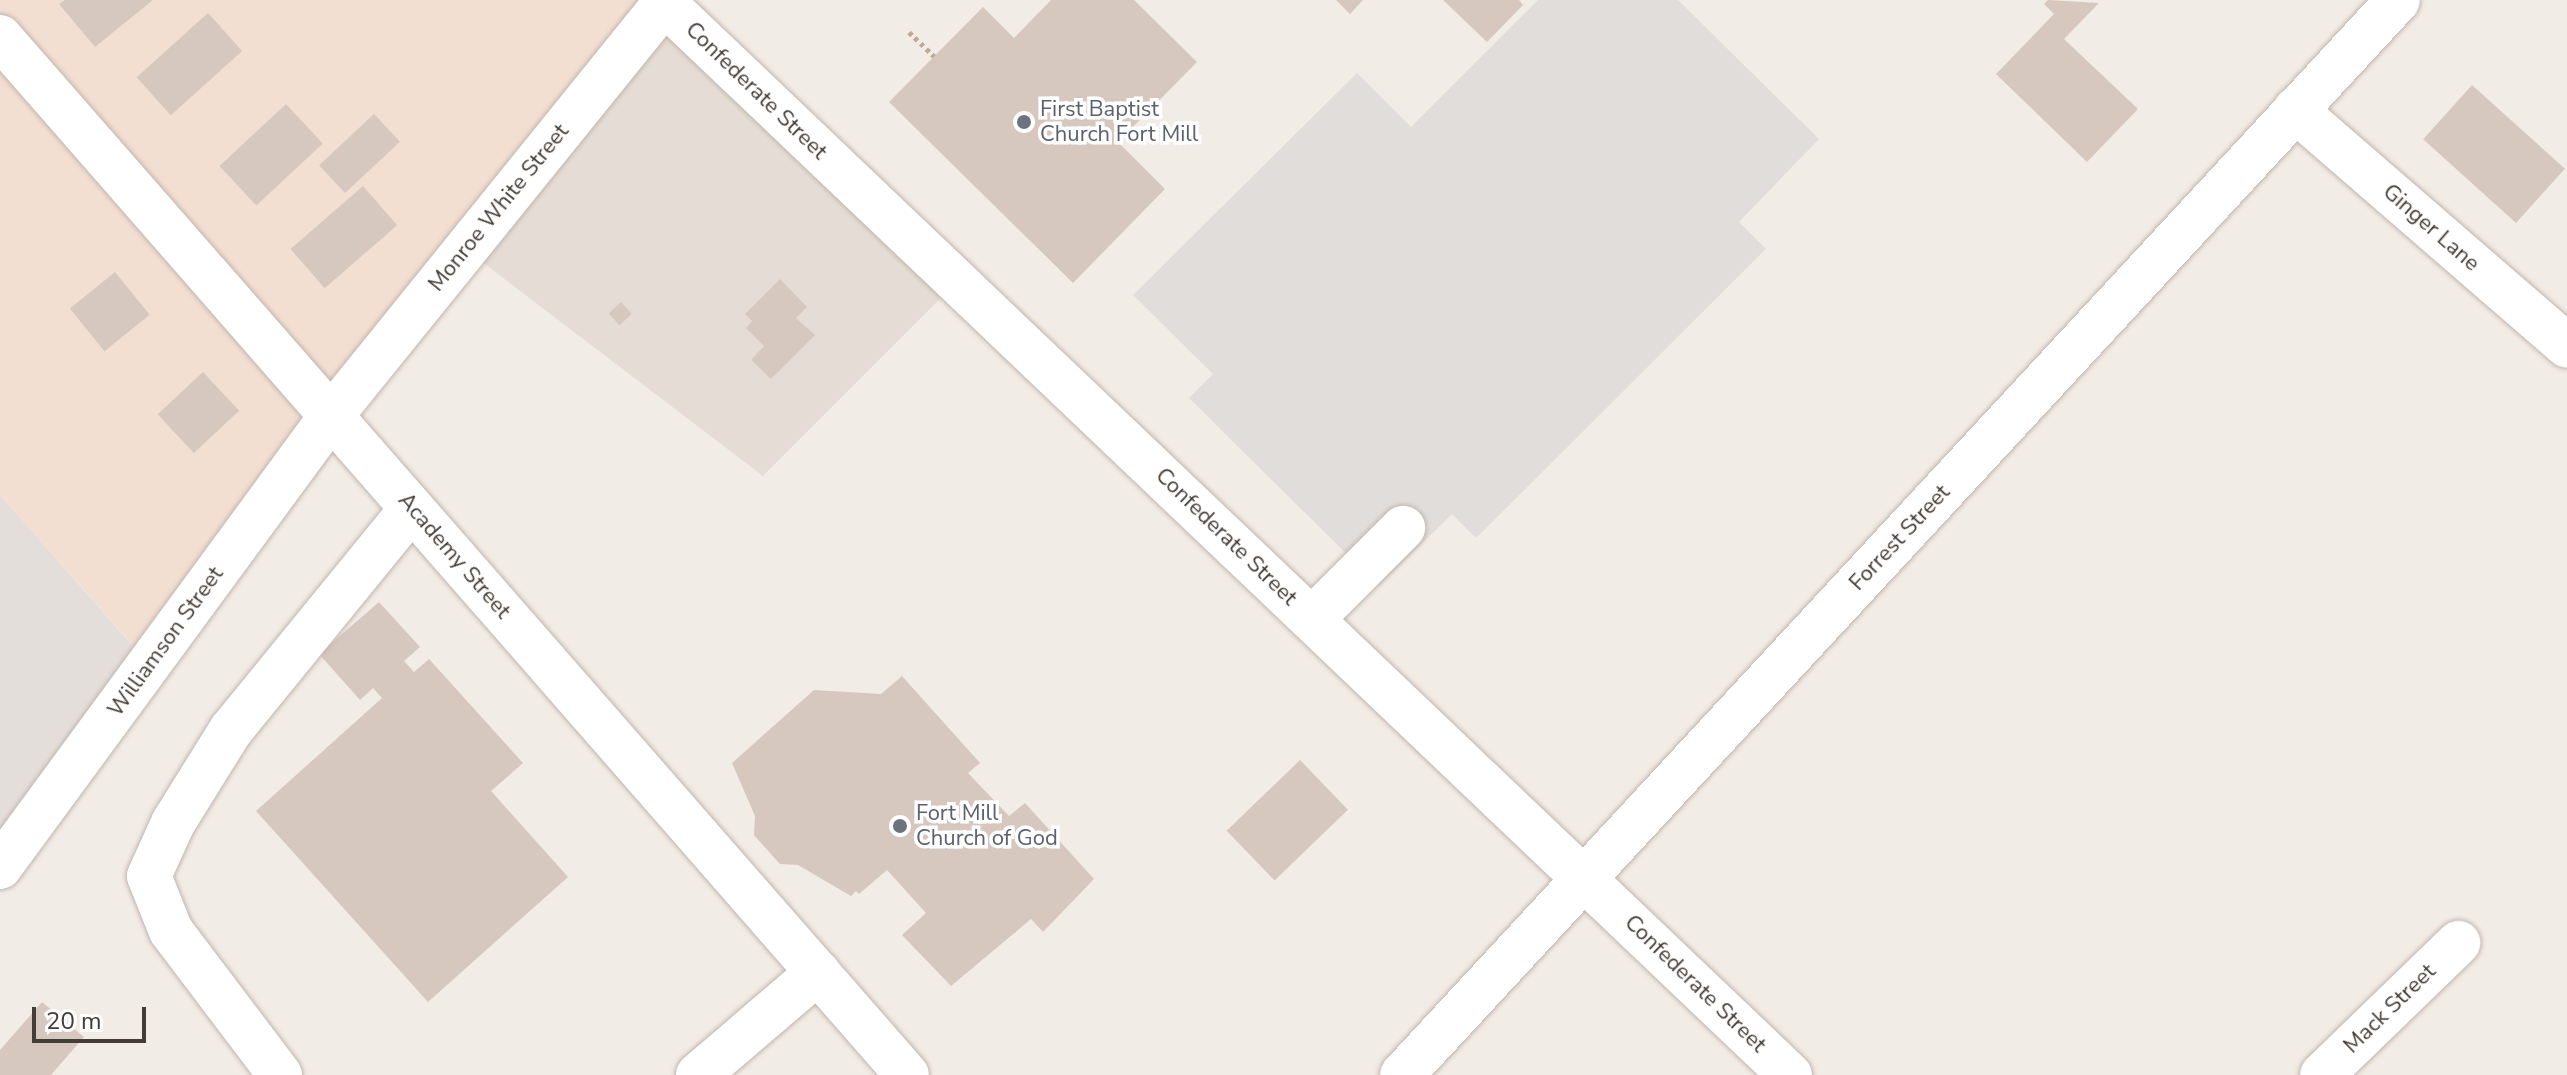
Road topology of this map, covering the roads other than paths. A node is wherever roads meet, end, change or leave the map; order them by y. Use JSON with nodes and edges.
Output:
{"nodes":[{"id":1,"x":2398,"y":0,"type":"edge"},
{"id":2,"x":664,"y":1,"type":"edge"},
{"id":3,"x":0,"y":37,"type":"edge"},
{"id":4,"x":2295,"y":110,"type":"junction"},
{"id":5,"x":2567,"y":346,"type":"edge"},
{"id":6,"x":331,"y":416,"type":"junction"},
{"id":7,"x":412,"y":508,"type":"junction"},
{"id":8,"x":1403,"y":528,"type":"dead end"},
{"id":9,"x":1312,"y":619,"type":"junction"},
{"id":10,"x":0,"y":867,"type":"edge"},
{"id":11,"x":1585,"y":879,"type":"junction"},
{"id":12,"x":2458,"y":943,"type":"dead end"},
{"id":13,"x":818,"y":972,"type":"junction"},
{"id":14,"x":280,"y":1075,"type":"edge"},
{"id":15,"x":698,"y":1075,"type":"edge"},
{"id":16,"x":907,"y":1075,"type":"edge"},
{"id":17,"x":1402,"y":1075,"type":"edge"},
{"id":18,"x":1790,"y":1075,"type":"edge"},
{"id":19,"x":2322,"y":1075,"type":"edge"}],
"edges":[{"from":1,"to":4,"type":"street","name":"Forrest Street"},
{"from":2,"to":6,"type":"street","name":"Monroe White Street"},
{"from":2,"to":9,"type":"street","name":"Confederate Street"},
{"from":3,"to":6,"type":"street","name":"Academy Street"},
{"from":4,"to":5,"type":"street","name":"Ginger Lane"},
{"from":4,"to":11,"type":"street","name":"Forrest Street"},
{"from":6,"to":7,"type":"street","name":"Academy Street"},
{"from":6,"to":10,"type":"street","name":"Williamson Street"},
{"from":7,"to":13,"type":"street","name":"Academy Street"},
{"from":7,"to":14,"type":"street"},
{"from":8,"to":9,"type":"street"},
{"from":9,"to":11,"type":"street","name":"Confederate Street"},
{"from":11,"to":17,"type":"street","name":"Forrest Street"},
{"from":11,"to":18,"type":"street","name":"Confederate Street"},
{"from":12,"to":19,"type":"street","name":"Mack Street"},
{"from":13,"to":15,"type":"street"},
{"from":13,"to":16,"type":"street","name":"Academy Street"}]}
